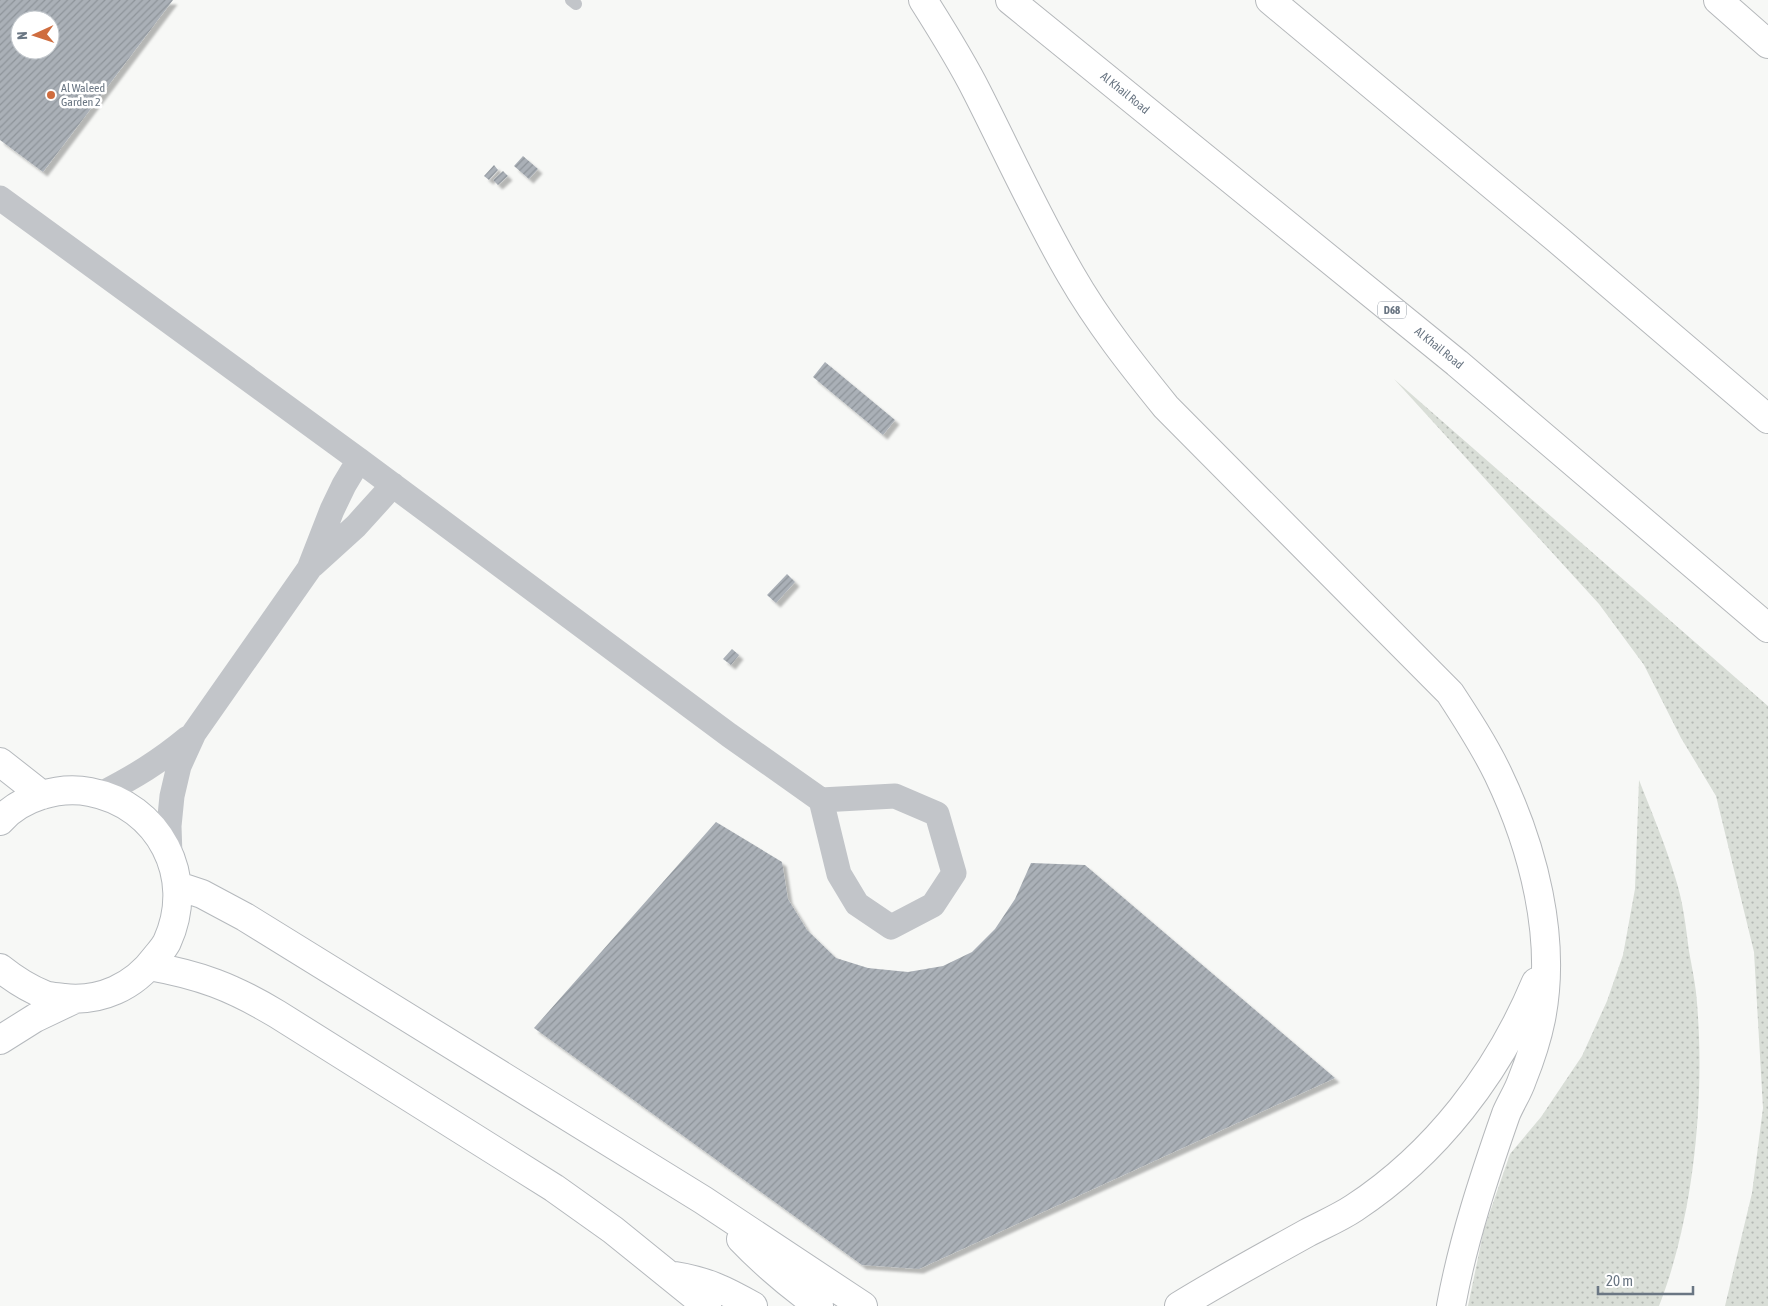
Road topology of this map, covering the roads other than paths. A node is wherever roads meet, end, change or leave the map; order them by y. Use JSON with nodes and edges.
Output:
{"nodes":[{"id":1,"x":923,"y":0,"type":"edge"},
{"id":2,"x":1010,"y":0,"type":"edge"},
{"id":3,"x":1270,"y":0,"type":"edge"},
{"id":4,"x":1718,"y":0,"type":"edge"},
{"id":5,"x":1768,"y":44,"type":"edge"},
{"id":6,"x":0,"y":198,"type":"edge"},
{"id":7,"x":1768,"y":419,"type":"edge"},
{"id":8,"x":359,"y":460,"type":"junction"},
{"id":9,"x":392,"y":485,"type":"junction"},
{"id":10,"x":309,"y":569,"type":"junction"},
{"id":11,"x":1768,"y":628,"type":"edge"},
{"id":12,"x":194,"y":733,"type":"junction"},
{"id":13,"x":0,"y":762,"type":"edge"},
{"id":14,"x":101,"y":794,"type":"junction"},
{"id":15,"x":42,"y":795,"type":"junction"},
{"id":16,"x":821,"y":800,"type":"junction"},
{"id":17,"x":0,"y":821,"type":"edge"},
{"id":18,"x":170,"y":856,"type":"junction"},
{"id":19,"x":178,"y":886,"type":"junction"},
{"id":20,"x":1547,"y":955,"type":"junction"},
{"id":21,"x":149,"y":966,"type":"junction"},
{"id":22,"x":0,"y":968,"type":"edge"},
{"id":23,"x":75,"y":999,"type":"junction"},
{"id":24,"x":0,"y":1040,"type":"edge"},
{"id":25,"x":703,"y":1200,"type":"junction"},
{"id":26,"x":668,"y":1275,"type":"junction"},
{"id":27,"x":1222,"y":1279,"type":"junction"},
{"id":28,"x":706,"y":1306,"type":"edge"},
{"id":29,"x":752,"y":1306,"type":"edge"},
{"id":30,"x":819,"y":1306,"type":"edge"},
{"id":31,"x":863,"y":1306,"type":"edge"},
{"id":32,"x":1170,"y":1306,"type":"edge"},
{"id":33,"x":1179,"y":1306,"type":"edge"},
{"id":34,"x":1451,"y":1306,"type":"edge"}],
"edges":[{"from":1,"to":20,"type":"main road"},
{"from":2,"to":11,"type":"main road","name":"Al Khail Road","number":"D68"},
{"from":3,"to":7,"type":"main road"},
{"from":4,"to":5,"type":"main road"},
{"from":6,"to":8,"type":"street"},
{"from":8,"to":9,"type":"street"},
{"from":8,"to":10,"type":"street"},
{"from":9,"to":10,"type":"street"},
{"from":9,"to":16,"type":"street"},
{"from":10,"to":12,"type":"street"},
{"from":12,"to":14,"type":"street"},
{"from":12,"to":18,"type":"street"},
{"from":13,"to":15,"type":"main road"},
{"from":14,"to":15,"type":"main road"},
{"from":14,"to":18,"type":"main road"},
{"from":15,"to":17,"type":"main road"},
{"from":16,"to":16,"type":"street"},
{"from":18,"to":19,"type":"main road"},
{"from":19,"to":21,"type":"main road"},
{"from":19,"to":25,"type":"main road"},
{"from":20,"to":27,"type":"main road"},
{"from":20,"to":34,"type":"main road"},
{"from":21,"to":23,"type":"main road"},
{"from":21,"to":26,"type":"main road"},
{"from":22,"to":23,"type":"main road"},
{"from":23,"to":24,"type":"main road"},
{"from":25,"to":30,"type":"main road"},
{"from":25,"to":31,"type":"main road"},
{"from":26,"to":28,"type":"main road"},
{"from":26,"to":29,"type":"main road"},
{"from":27,"to":32,"type":"main road"},
{"from":27,"to":33,"type":"main road"}]}
